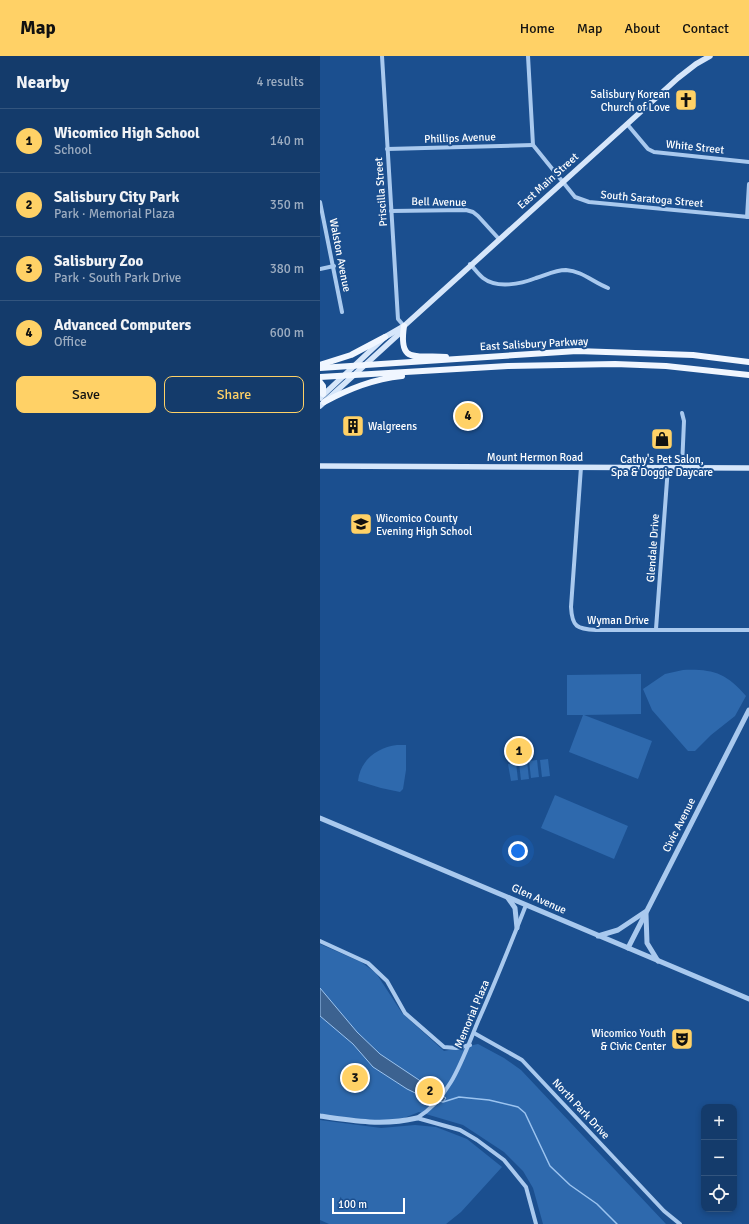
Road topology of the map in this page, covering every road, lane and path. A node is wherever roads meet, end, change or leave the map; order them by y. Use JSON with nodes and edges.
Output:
{"nodes":[{"id":1,"x":382,"y":56,"type":"edge"},
{"id":2,"x":528,"y":56,"type":"edge"},
{"id":3,"x":710,"y":56,"type":"edge"},
{"id":4,"x":627,"y":124,"type":"junction"},
{"id":5,"x":533,"y":145,"type":"junction"},
{"id":6,"x":387,"y":149,"type":"junction"},
{"id":7,"x":749,"y":162,"type":"edge"},
{"id":8,"x":562,"y":182,"type":"junction"},
{"id":9,"x":749,"y":184,"type":"edge"},
{"id":10,"x":320,"y":202,"type":"edge"},
{"id":11,"x":391,"y":211,"type":"junction"},
{"id":12,"x":748,"y":217,"type":"edge"},
{"id":13,"x":499,"y":239,"type":"junction"},
{"id":14,"x":470,"y":264,"type":"junction"},
{"id":15,"x":334,"y":266,"type":"junction"},
{"id":16,"x":320,"y":269,"type":"edge"},
{"id":17,"x":608,"y":288,"type":"dead end"},
{"id":18,"x":342,"y":312,"type":"dead end"},
{"id":19,"x":404,"y":326,"type":"junction"},
{"id":20,"x":385,"y":337,"type":"junction"},
{"id":21,"x":463,"y":359,"type":"junction"},
{"id":22,"x":749,"y":362,"type":"edge"},
{"id":23,"x":320,"y":365,"type":"edge"},
{"id":24,"x":354,"y":366,"type":"junction"},
{"id":25,"x":364,"y":366,"type":"junction"},
{"id":26,"x":320,"y":368,"type":"edge"},
{"id":27,"x":411,"y":373,"type":"junction"},
{"id":28,"x":353,"y":375,"type":"junction"},
{"id":29,"x":749,"y":375,"type":"edge"},
{"id":30,"x":342,"y":376,"type":"junction"},
{"id":31,"x":320,"y":377,"type":"edge"},
{"id":32,"x":320,"y":382,"type":"edge"},
{"id":33,"x":322,"y":400,"type":"edge"},
{"id":34,"x":682,"y":413,"type":"dead end"},
{"id":35,"x":320,"y":466,"type":"edge"},
{"id":36,"x":581,"y":467,"type":"junction"},
{"id":37,"x":668,"y":467,"type":"junction"},
{"id":38,"x":682,"y":468,"type":"junction"},
{"id":39,"x":749,"y":468,"type":"edge"},
{"id":40,"x":656,"y":629,"type":"junction"},
{"id":41,"x":749,"y":630,"type":"edge"},
{"id":42,"x":749,"y":710,"type":"edge"},
{"id":43,"x":321,"y":818,"type":"edge"},
{"id":44,"x":506,"y":896,"type":"junction"},
{"id":45,"x":526,"y":905,"type":"junction"},
{"id":46,"x":646,"y":911,"type":"junction"},
{"id":47,"x":517,"y":928,"type":"junction"},
{"id":48,"x":597,"y":936,"type":"junction"},
{"id":49,"x":320,"y":941,"type":"edge"},
{"id":50,"x":628,"y":948,"type":"junction"},
{"id":51,"x":658,"y":961,"type":"junction"},
{"id":52,"x":749,"y":999,"type":"edge"},
{"id":53,"x":474,"y":1033,"type":"junction"},
{"id":54,"x":470,"y":1044,"type":"junction"},
{"id":55,"x":320,"y":1116,"type":"edge"},
{"id":56,"x":417,"y":1118,"type":"junction"},
{"id":57,"x":536,"y":1224,"type":"edge"},
{"id":58,"x":680,"y":1224,"type":"edge"}],
"edges":[{"from":1,"to":6,"type":"street","name":"Priscilla Street"},
{"from":2,"to":5,"type":"street"},
{"from":3,"to":4,"type":"main road","name":"East Main Street"},
{"from":4,"to":7,"type":"street","name":"White Street"},
{"from":4,"to":8,"type":"main road","name":"East Main Street"},
{"from":5,"to":6,"type":"street","name":"Phillips Avenue"},
{"from":5,"to":8,"type":"street","name":"South Saratoga Street"},
{"from":6,"to":11,"type":"street","name":"Priscilla Street"},
{"from":8,"to":12,"type":"street","name":"South Saratoga Street"},
{"from":8,"to":13,"type":"main road","name":"East Main Street"},
{"from":9,"to":12,"type":"street"},
{"from":10,"to":15,"type":"street","name":"Walston Avenue"},
{"from":11,"to":13,"type":"street","name":"Bell Avenue"},
{"from":11,"to":19,"type":"street","name":"Priscilla Street"},
{"from":13,"to":14,"type":"main road","name":"East Main Street"},
{"from":14,"to":17,"type":"street"},
{"from":14,"to":19,"type":"main road","name":"East Main Street"},
{"from":15,"to":16,"type":"street"},
{"from":15,"to":18,"type":"street","name":"Walston Avenue"},
{"from":19,"to":20,"type":"main road","name":"East Main Street"},
{"from":19,"to":21,"type":"main road"},
{"from":19,"to":25,"type":"main road","name":"East Main Street"},
{"from":20,"to":23,"type":"main road"},
{"from":20,"to":24,"type":"main road","name":"East Main Street"},
{"from":21,"to":22,"type":"main road","name":"East Salisbury Parkway"},
{"from":21,"to":25,"type":"main road","name":"East Salisbury Parkway"},
{"from":24,"to":25,"type":"main road","name":"East Salisbury Parkway"},
{"from":24,"to":26,"type":"main road","name":"East Salisbury Parkway"},
{"from":24,"to":30,"type":"main road","name":"East Main Street"},
{"from":25,"to":28,"type":"main road","name":"East Main Street"},
{"from":27,"to":28,"type":"main road","name":"East Salisbury Parkway"},
{"from":27,"to":29,"type":"main road","name":"East Salisbury Parkway"},
{"from":27,"to":33,"type":"main road"},
{"from":28,"to":30,"type":"main road","name":"East Salisbury Parkway"},
{"from":28,"to":33,"type":"main road","name":"East Main Street"},
{"from":30,"to":31,"type":"main road","name":"East Salisbury Parkway"},
{"from":30,"to":33,"type":"main road","name":"East Main Street"},
{"from":32,"to":33,"type":"main road"},
{"from":34,"to":38,"type":"street"},
{"from":35,"to":36,"type":"main road","name":"Mount Hermon Road"},
{"from":36,"to":37,"type":"main road","name":"Mount Hermon Road"},
{"from":36,"to":40,"type":"street","name":"Wyman Drive"},
{"from":37,"to":38,"type":"main road","name":"Mount Hermon Road"},
{"from":37,"to":40,"type":"street","name":"Glendale Drive"},
{"from":38,"to":39,"type":"main road","name":"Mount Hermon Road"},
{"from":40,"to":41,"type":"street","name":"Wyman Drive"},
{"from":42,"to":46,"type":"street","name":"Civic Avenue"},
{"from":43,"to":44,"type":"street","name":"Glen Avenue"},
{"from":44,"to":45,"type":"street","name":"Glen Avenue"},
{"from":44,"to":47,"type":"street"},
{"from":45,"to":47,"type":"street","name":"Memorial Plaza"},
{"from":45,"to":48,"type":"street","name":"Glen Avenue"},
{"from":46,"to":48,"type":"street"},
{"from":46,"to":50,"type":"street","name":"Civic Avenue"},
{"from":46,"to":51,"type":"street"},
{"from":47,"to":53,"type":"street","name":"Memorial Plaza"},
{"from":48,"to":50,"type":"street","name":"Glen Avenue"},
{"from":49,"to":54,"type":"street"},
{"from":50,"to":51,"type":"street","name":"Glen Avenue"},
{"from":51,"to":52,"type":"street","name":"Glen Avenue"},
{"from":53,"to":54,"type":"street","name":"Memorial Plaza"},
{"from":53,"to":58,"type":"street","name":"North Park Drive"},
{"from":54,"to":56,"type":"street","name":"Memorial Plaza"},
{"from":55,"to":56,"type":"street"},
{"from":56,"to":57,"type":"street"}]}
